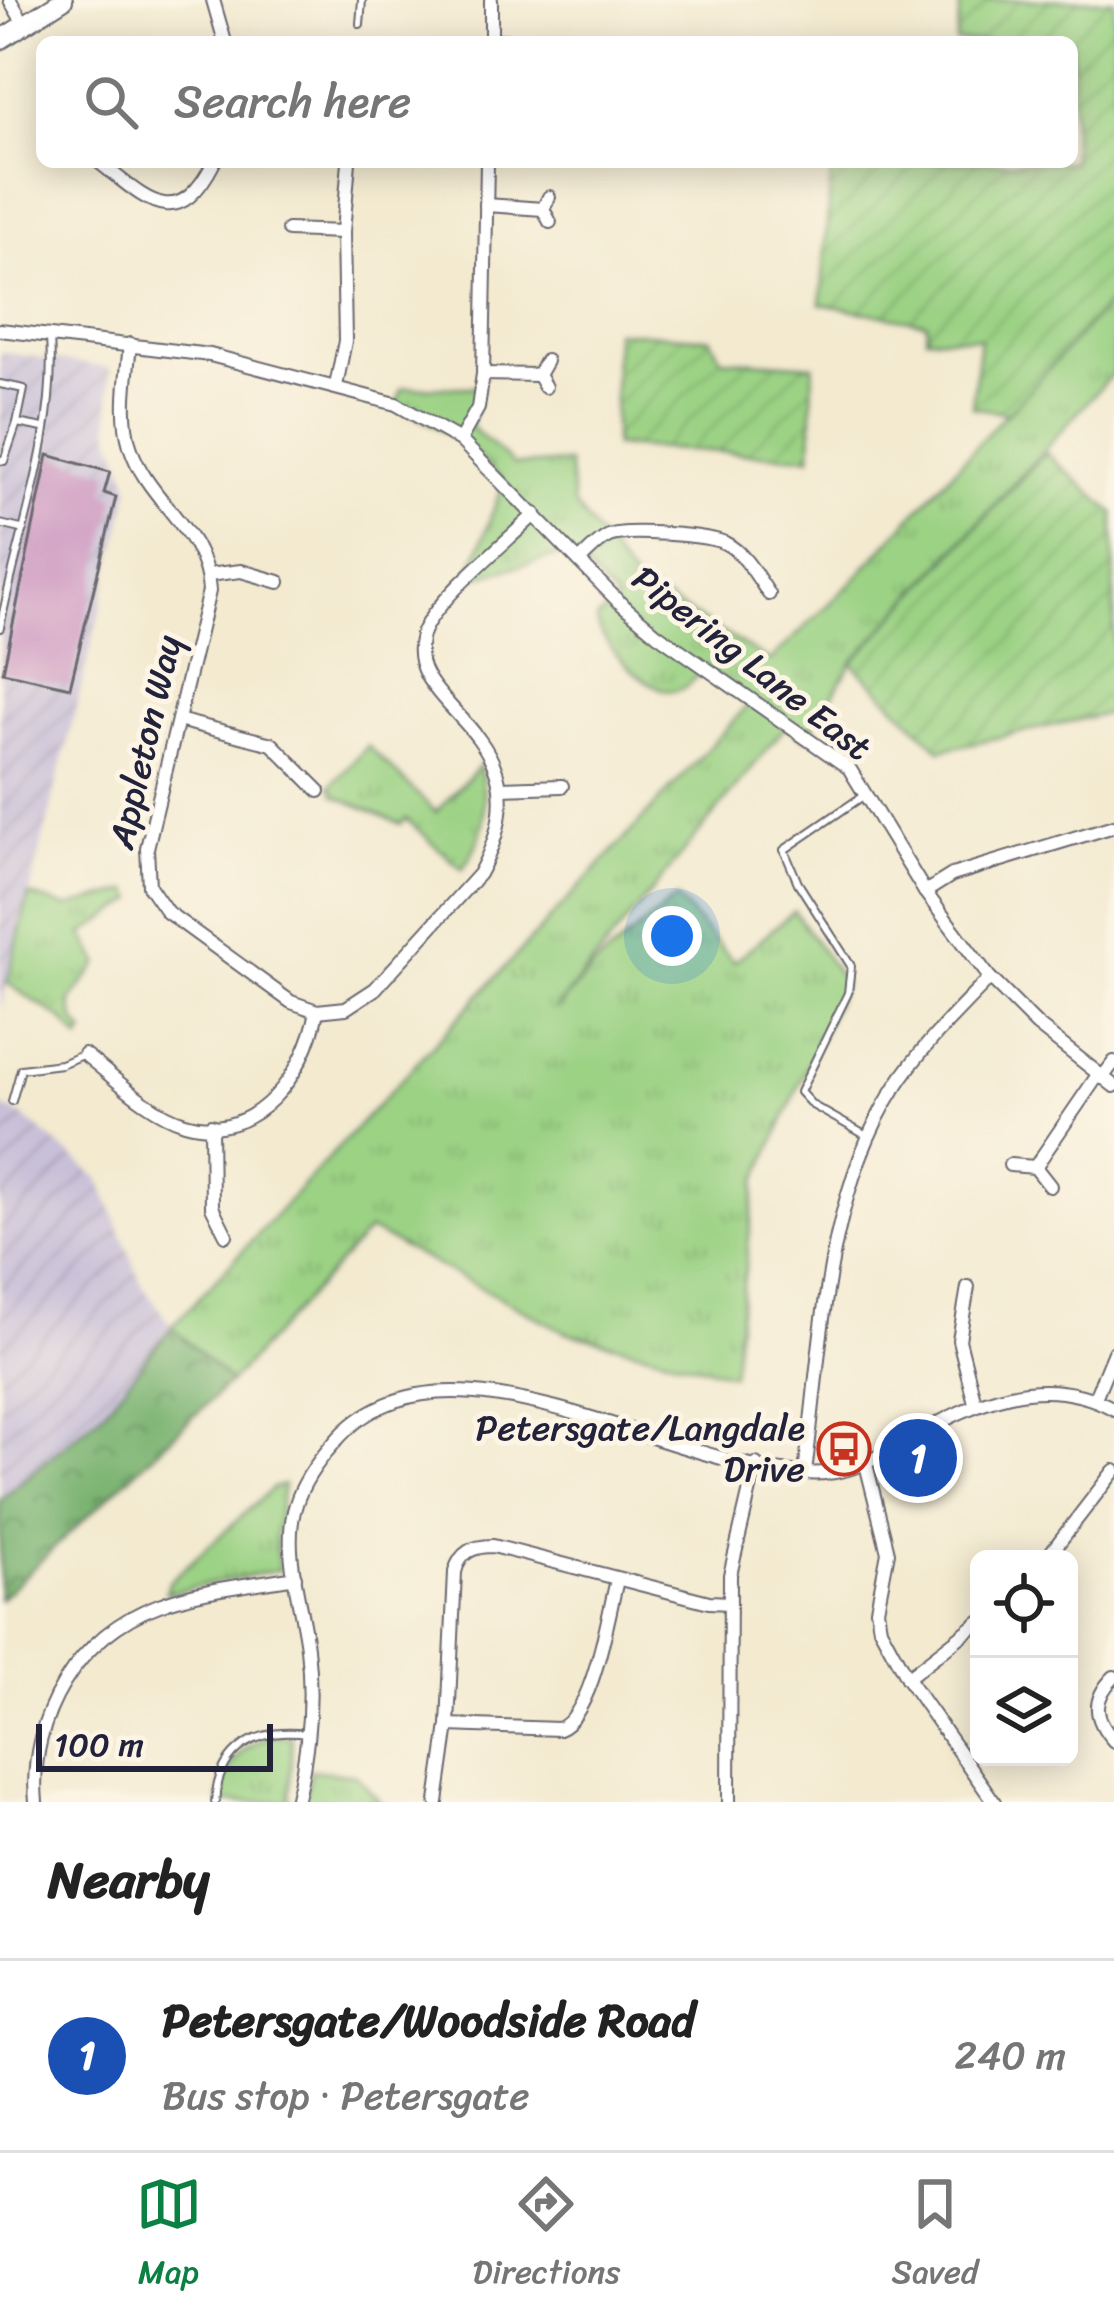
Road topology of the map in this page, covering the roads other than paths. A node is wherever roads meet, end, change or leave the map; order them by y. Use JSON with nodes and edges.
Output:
{"nodes":[{"id":1,"x":10,"y":0,"type":"edge"},
{"id":2,"x":63,"y":0,"type":"edge"},
{"id":3,"x":212,"y":0,"type":"edge"},
{"id":4,"x":362,"y":0,"type":"edge"},
{"id":5,"x":491,"y":0,"type":"edge"},
{"id":6,"x":23,"y":22,"type":"junction"},
{"id":7,"x":360,"y":24,"type":"dead end"},
{"id":8,"x":223,"y":36,"type":"edge"},
{"id":9,"x":491,"y":36,"type":"edge"},
{"id":10,"x":0,"y":40,"type":"edge"},
{"id":11,"x":107,"y":168,"type":"edge"},
{"id":12,"x":211,"y":168,"type":"edge"},
{"id":13,"x":348,"y":168,"type":"edge"},
{"id":14,"x":487,"y":168,"type":"edge"},
{"id":15,"x":486,"y":206,"type":"junction"},
{"id":16,"x":548,"y":209,"type":"dead end"},
{"id":17,"x":288,"y":230,"type":"dead end"},
{"id":18,"x":343,"y":232,"type":"junction"},
{"id":19,"x":0,"y":330,"type":"edge"},
{"id":20,"x":50,"y":338,"type":"junction"},
{"id":21,"x":130,"y":344,"type":"junction"},
{"id":22,"x":546,"y":361,"type":"dead end"},
{"id":23,"x":483,"y":374,"type":"junction"},
{"id":24,"x":0,"y":384,"type":"edge"},
{"id":25,"x":336,"y":386,"type":"junction"},
{"id":26,"x":16,"y":423,"type":"junction"},
{"id":27,"x":43,"y":428,"type":"junction"},
{"id":28,"x":460,"y":440,"type":"junction"},
{"id":29,"x":0,"y":460,"type":"edge"},
{"id":30,"x":535,"y":514,"type":"junction"},
{"id":31,"x":0,"y":524,"type":"edge"},
{"id":32,"x":21,"y":529,"type":"junction"},
{"id":33,"x":579,"y":561,"type":"junction"},
{"id":34,"x":208,"y":575,"type":"junction"},
{"id":35,"x":279,"y":582,"type":"dead end"},
{"id":36,"x":769,"y":594,"type":"dead end"},
{"id":37,"x":0,"y":628,"type":"edge"},
{"id":38,"x":178,"y":720,"type":"junction"},
{"id":39,"x":562,"y":786,"type":"dead end"},
{"id":40,"x":501,"y":788,"type":"junction"},
{"id":41,"x":319,"y":791,"type":"dead end"},
{"id":42,"x":866,"y":794,"type":"junction"},
{"id":43,"x":1114,"y":826,"type":"edge"},
{"id":44,"x":925,"y":892,"type":"junction"},
{"id":45,"x":991,"y":978,"type":"junction"},
{"id":46,"x":317,"y":1011,"type":"junction"},
{"id":47,"x":84,"y":1054,"type":"joint"},
{"id":48,"x":1114,"y":1062,"type":"edge"},
{"id":49,"x":1104,"y":1080,"type":"edge"},
{"id":50,"x":12,"y":1101,"type":"dead end"},
{"id":51,"x":211,"y":1126,"type":"junction"},
{"id":52,"x":870,"y":1138,"type":"junction"},
{"id":53,"x":1010,"y":1165,"type":"dead end"},
{"id":54,"x":1036,"y":1167,"type":"junction"},
{"id":55,"x":1049,"y":1186,"type":"dead end"},
{"id":56,"x":226,"y":1234,"type":"dead end"},
{"id":57,"x":968,"y":1287,"type":"dead end"},
{"id":58,"x":1114,"y":1352,"type":"edge"},
{"id":59,"x":1095,"y":1398,"type":"junction"},
{"id":60,"x":975,"y":1403,"type":"junction"},
{"id":61,"x":1114,"y":1408,"type":"edge"},
{"id":62,"x":756,"y":1464,"type":"junction"},
{"id":63,"x":866,"y":1464,"type":"junction"},
{"id":64,"x":1114,"y":1471,"type":"edge"},
{"id":65,"x":805,"y":1472,"type":"junction"},
{"id":66,"x":1053,"y":1550,"type":"edge"},
{"id":67,"x":295,"y":1577,"type":"junction"},
{"id":68,"x":617,"y":1580,"type":"junction"},
{"id":69,"x":730,"y":1603,"type":"junction"},
{"id":70,"x":970,"y":1629,"type":"edge"},
{"id":71,"x":1114,"y":1677,"type":"edge"},
{"id":72,"x":907,"y":1678,"type":"junction"},
{"id":73,"x":448,"y":1725,"type":"junction"},
{"id":74,"x":307,"y":1734,"type":"junction"},
{"id":75,"x":1114,"y":1741,"type":"edge"},
{"id":76,"x":36,"y":1802,"type":"edge"},
{"id":77,"x":215,"y":1802,"type":"edge"},
{"id":78,"x":296,"y":1802,"type":"edge"},
{"id":79,"x":437,"y":1802,"type":"edge"},
{"id":80,"x":729,"y":1802,"type":"edge"},
{"id":81,"x":994,"y":1802,"type":"edge"}],
"edges":[{"from":1,"to":6,"type":"street"},
{"from":2,"to":6,"type":"street"},
{"from":3,"to":8,"type":"street"},
{"from":4,"to":7,"type":"lane"},
{"from":5,"to":9,"type":"street"},
{"from":6,"to":10,"type":"street"},
{"from":11,"to":12,"type":"street"},
{"from":13,"to":18,"type":"street"},
{"from":14,"to":15,"type":"street"},
{"from":15,"to":16,"type":"street"},
{"from":15,"to":23,"type":"street"},
{"from":17,"to":18,"type":"street"},
{"from":18,"to":25,"type":"street"},
{"from":19,"to":20,"type":"street","name":"Pipering Lane East"},
{"from":20,"to":21,"type":"street","name":"Pipering Lane East"},
{"from":20,"to":27,"type":"lane"},
{"from":21,"to":25,"type":"street","name":"Pipering Lane East"},
{"from":21,"to":34,"type":"street"},
{"from":22,"to":23,"type":"street"},
{"from":23,"to":28,"type":"street"},
{"from":24,"to":26,"type":"lane"},
{"from":25,"to":28,"type":"street","name":"Pipering Lane East"},
{"from":26,"to":27,"type":"lane"},
{"from":26,"to":29,"type":"lane"},
{"from":27,"to":32,"type":"lane"},
{"from":28,"to":30,"type":"street","name":"Pipering Lane East"},
{"from":30,"to":33,"type":"street","name":"Pipering Lane East"},
{"from":30,"to":40,"type":"street"},
{"from":31,"to":32,"type":"lane"},
{"from":32,"to":37,"type":"lane"},
{"from":33,"to":36,"type":"street"},
{"from":33,"to":42,"type":"street","name":"Pipering Lane East"},
{"from":34,"to":35,"type":"street"},
{"from":34,"to":38,"type":"street","name":"Appleton Way"},
{"from":38,"to":41,"type":"street"},
{"from":38,"to":46,"type":"street","name":"Appleton Way"},
{"from":39,"to":40,"type":"street"},
{"from":40,"to":46,"type":"street"},
{"from":42,"to":44,"type":"street","name":"Pipering Lane East"},
{"from":42,"to":52,"type":"lane"},
{"from":43,"to":44,"type":"street"},
{"from":44,"to":45,"type":"street","name":"Pipering Lane East"},
{"from":45,"to":49,"type":"street","name":"Pipering Lane East"},
{"from":45,"to":52,"type":"street"},
{"from":46,"to":51,"type":"street"},
{"from":47,"to":50,"type":"lane"},
{"from":47,"to":51,"type":"street"},
{"from":48,"to":49,"type":"street"},
{"from":49,"to":54,"type":"street"},
{"from":51,"to":56,"type":"street"},
{"from":52,"to":65,"type":"street"},
{"from":53,"to":54,"type":"street"},
{"from":54,"to":55,"type":"street"},
{"from":57,"to":60,"type":"street"},
{"from":58,"to":59,"type":"street"},
{"from":59,"to":60,"type":"street"},
{"from":59,"to":61,"type":"street"},
{"from":60,"to":63,"type":"street"},
{"from":62,"to":65,"type":"street"},
{"from":62,"to":67,"type":"street"},
{"from":62,"to":69,"type":"street"},
{"from":63,"to":65,"type":"street"},
{"from":63,"to":72,"type":"street"},
{"from":64,"to":66,"type":"street"},
{"from":67,"to":74,"type":"street"},
{"from":67,"to":76,"type":"street"},
{"from":68,"to":69,"type":"street"},
{"from":68,"to":73,"type":"street"},
{"from":68,"to":73,"type":"street"},
{"from":69,"to":80,"type":"street"},
{"from":70,"to":72,"type":"street"},
{"from":71,"to":75,"type":"street"},
{"from":72,"to":81,"type":"street"},
{"from":73,"to":79,"type":"street"},
{"from":74,"to":77,"type":"lane"},
{"from":74,"to":78,"type":"street"}]}
